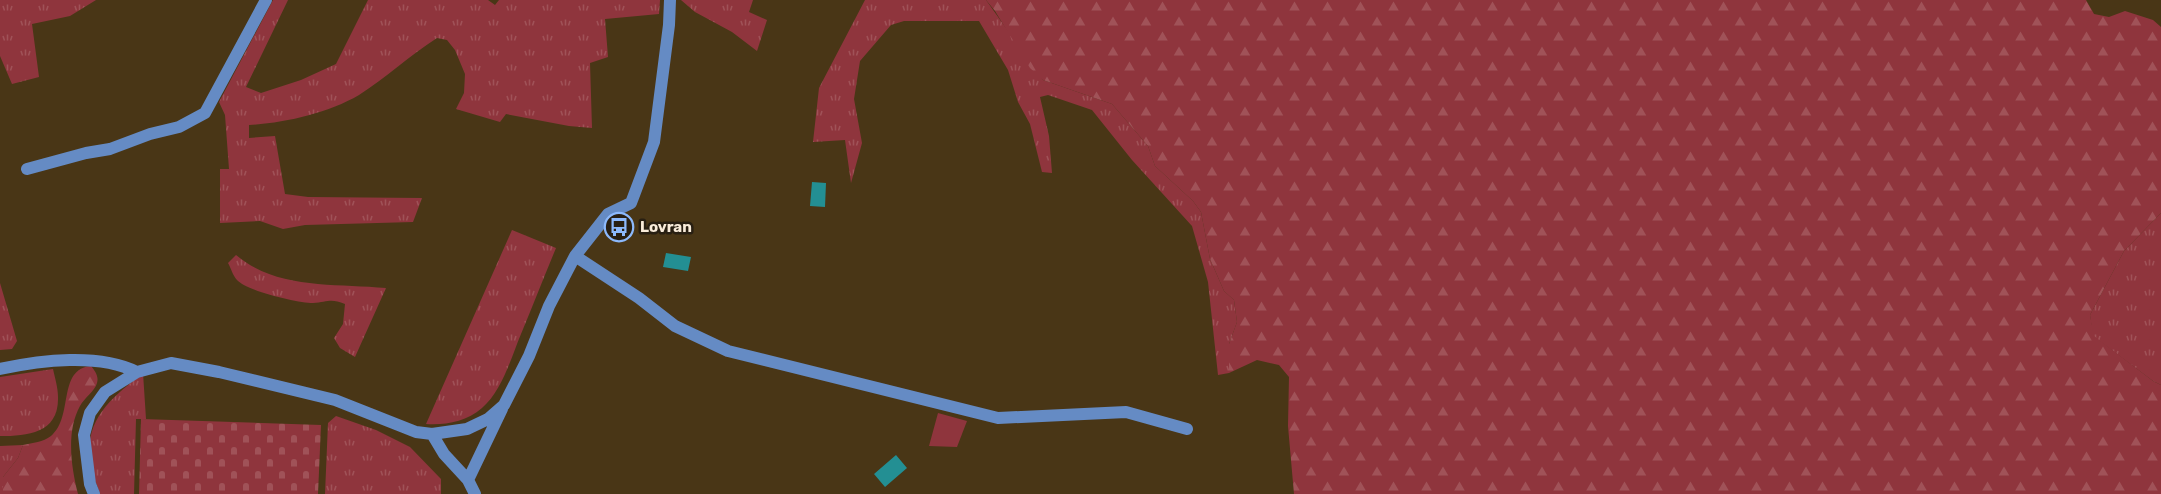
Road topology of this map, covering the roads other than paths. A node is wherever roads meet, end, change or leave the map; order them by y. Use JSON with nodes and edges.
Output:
{"nodes":[{"id":1,"x":266,"y":0,"type":"edge"},
{"id":2,"x":670,"y":0,"type":"edge"},
{"id":3,"x":27,"y":169,"type":"dead end"},
{"id":4,"x":575,"y":256,"type":"junction"},
{"id":5,"x":0,"y":369,"type":"edge"},
{"id":6,"x":138,"y":372,"type":"junction"},
{"id":7,"x":504,"y":405,"type":"junction"},
{"id":8,"x":1187,"y":429,"type":"dead end"},
{"id":9,"x":432,"y":434,"type":"junction"},
{"id":10,"x":468,"y":480,"type":"junction"},
{"id":11,"x":94,"y":494,"type":"edge"},
{"id":12,"x":475,"y":494,"type":"edge"}],
"edges":[{"from":1,"to":3,"type":"street"},
{"from":2,"to":4,"type":"street"},
{"from":4,"to":7,"type":"street"},
{"from":4,"to":8,"type":"street"},
{"from":5,"to":6,"type":"street"},
{"from":6,"to":9,"type":"street"},
{"from":6,"to":11,"type":"street"},
{"from":7,"to":9,"type":"street"},
{"from":7,"to":10,"type":"street"},
{"from":9,"to":10,"type":"street"},
{"from":10,"to":12,"type":"street"}]}
